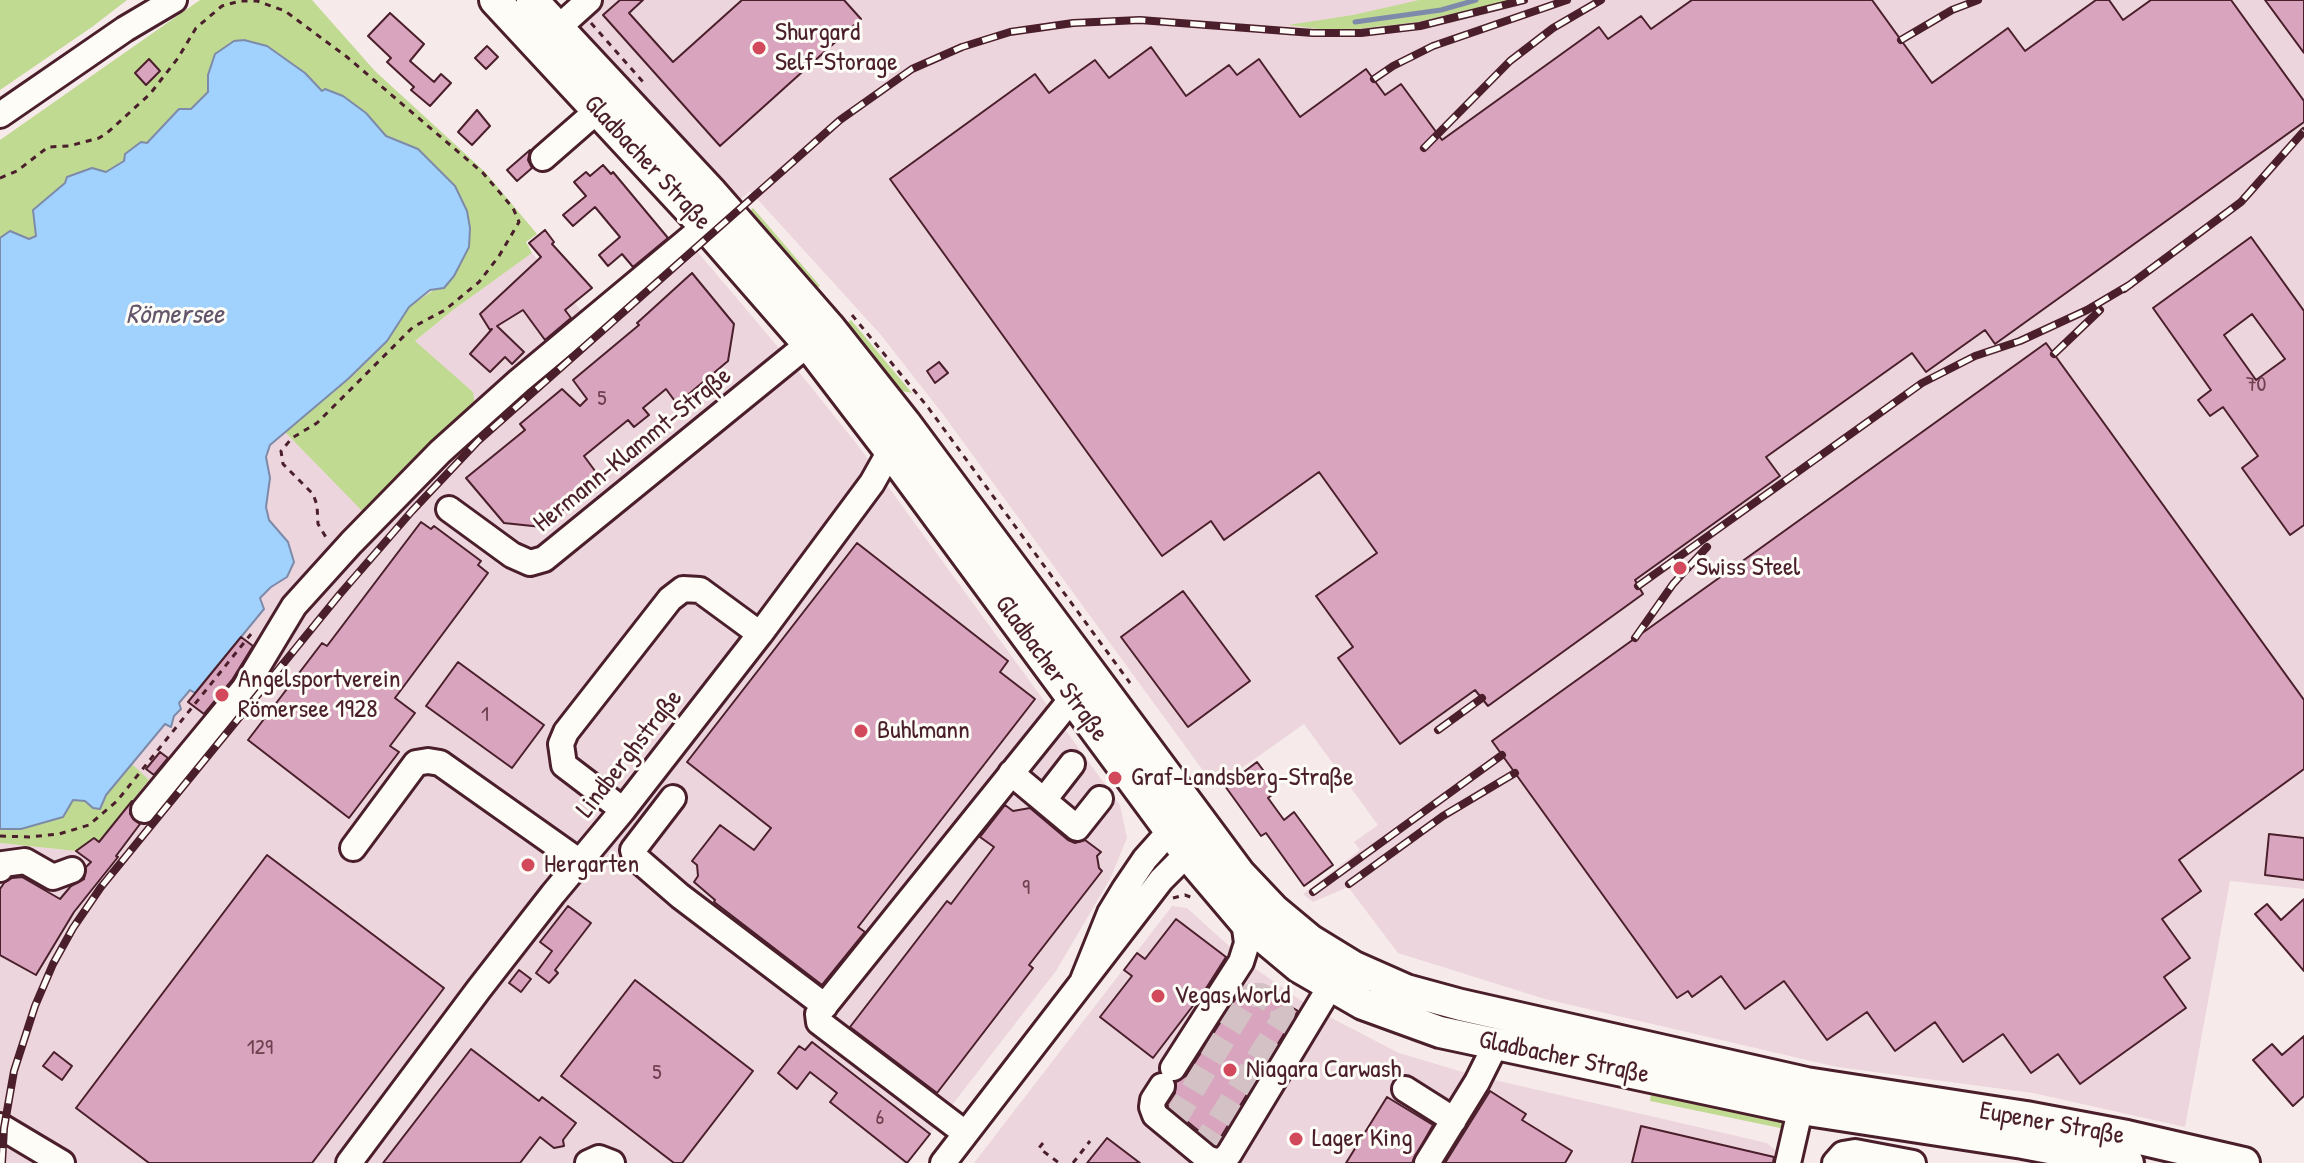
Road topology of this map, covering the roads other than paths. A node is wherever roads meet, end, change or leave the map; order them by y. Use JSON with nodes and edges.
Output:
{"nodes":[{"id":1,"x":153,"y":0,"type":"edge"},
{"id":2,"x":174,"y":0,"type":"edge"},
{"id":3,"x":495,"y":0,"type":"edge"},
{"id":4,"x":532,"y":0,"type":"edge"},
{"id":5,"x":589,"y":0,"type":"edge"},
{"id":6,"x":559,"y":27,"type":"junction"},
{"id":7,"x":125,"y":29,"type":"junction"},
{"id":8,"x":598,"y":110,"type":"junction"},
{"id":9,"x":0,"y":115,"type":"edge"},
{"id":10,"x":543,"y":158,"type":"dead end"},
{"id":11,"x":705,"y":226,"type":"junction"},
{"id":12,"x":808,"y":344,"type":"junction"},
{"id":13,"x":905,"y":423,"type":"junction"},
{"id":14,"x":890,"y":451,"type":"junction"},
{"id":15,"x":449,"y":509,"type":"dead end"},
{"id":16,"x":760,"y":634,"type":"junction"},
{"id":17,"x":1073,"y":697,"type":"junction"},
{"id":18,"x":1072,"y":764,"type":"dead end"},
{"id":19,"x":1011,"y":773,"type":"junction"},
{"id":20,"x":673,"y":798,"type":"dead end"},
{"id":21,"x":1100,"y":799,"type":"dead end"},
{"id":22,"x":1044,"y":800,"type":"junction"},
{"id":23,"x":144,"y":810,"type":"dead end"},
{"id":24,"x":623,"y":810,"type":"junction"},
{"id":25,"x":1202,"y":825,"type":"junction"},
{"id":26,"x":1179,"y":843,"type":"junction"},
{"id":27,"x":353,"y":848,"type":"dead end"},
{"id":28,"x":580,"y":862,"type":"junction"},
{"id":29,"x":0,"y":869,"type":"edge"},
{"id":30,"x":72,"y":870,"type":"dead end"},
{"id":31,"x":1244,"y":921,"type":"junction"},
{"id":32,"x":1330,"y":987,"type":"junction"},
{"id":33,"x":825,"y":1006,"type":"junction"},
{"id":34,"x":1496,"y":1044,"type":"junction"},
{"id":35,"x":1405,"y":1089,"type":"dead end"},
{"id":36,"x":1804,"y":1096,"type":"junction"},
{"id":37,"x":1856,"y":1105,"type":"junction"},
{"id":38,"x":1454,"y":1120,"type":"junction"},
{"id":39,"x":0,"y":1126,"type":"edge"},
{"id":40,"x":965,"y":1133,"type":"junction"},
{"id":41,"x":52,"y":1160,"type":"edge"},
{"id":42,"x":349,"y":1163,"type":"edge"},
{"id":43,"x":588,"y":1163,"type":"edge"},
{"id":44,"x":612,"y":1163,"type":"edge"},
{"id":45,"x":943,"y":1163,"type":"edge"},
{"id":46,"x":1427,"y":1163,"type":"edge"},
{"id":47,"x":1788,"y":1163,"type":"edge"},
{"id":48,"x":1835,"y":1163,"type":"edge"},
{"id":49,"x":1913,"y":1163,"type":"edge"},
{"id":50,"x":2128,"y":1163,"type":"edge"},
{"id":51,"x":2244,"y":1163,"type":"edge"}],
"edges":[{"from":1,"to":7,"type":"street"},
{"from":2,"to":7,"type":"street"},
{"from":3,"to":8,"type":"main road","name":"Gladbacher Straße"},
{"from":4,"to":6,"type":"main road","name":"Gladbacher Straße"},
{"from":5,"to":6,"type":"street"},
{"from":6,"to":13,"type":"main road","name":"Gladbacher Straße"},
{"from":7,"to":9,"type":"street"},
{"from":8,"to":10,"type":"street"},
{"from":8,"to":11,"type":"main road","name":"Gladbacher Straße"},
{"from":11,"to":12,"type":"main road","name":"Gladbacher Straße"},
{"from":11,"to":23,"type":"street"},
{"from":12,"to":14,"type":"main road","name":"Gladbacher Straße"},
{"from":12,"to":15,"type":"street","name":"Hermann-Klammt-Straße"},
{"from":13,"to":14,"type":"main road"},
{"from":13,"to":25,"type":"main road","name":"Gladbacher Straße"},
{"from":14,"to":16,"type":"street","name":"Lindberghstraße"},
{"from":14,"to":17,"type":"main road","name":"Gladbacher Straße"},
{"from":16,"to":24,"type":"street","name":"Lindberghstraße"},
{"from":16,"to":24,"type":"street"},
{"from":17,"to":19,"type":"street"},
{"from":17,"to":26,"type":"main road","name":"Gladbacher Straße"},
{"from":18,"to":22,"type":"street"},
{"from":19,"to":22,"type":"street"},
{"from":19,"to":33,"type":"street"},
{"from":20,"to":33,"type":"street"},
{"from":21,"to":22,"type":"street"},
{"from":24,"to":28,"type":"street","name":"Lindberghstraße"},
{"from":25,"to":26,"type":"street"},
{"from":25,"to":36,"type":"main road","name":"Gladbacher Straße"},
{"from":26,"to":31,"type":"main road","name":"Gladbacher Straße"},
{"from":26,"to":40,"type":"street"},
{"from":27,"to":28,"type":"street"},
{"from":28,"to":42,"type":"street","name":"Lindberghstraße"},
{"from":29,"to":30,"type":"street"},
{"from":31,"to":32,"type":"main road","name":"Gladbacher Straße"},
{"from":31,"to":32,"type":"street"},
{"from":32,"to":34,"type":"main road","name":"Gladbacher Straße"},
{"from":33,"to":40,"type":"street"},
{"from":34,"to":36,"type":"main road","name":"Gladbacher Straße"},
{"from":34,"to":38,"type":"street"},
{"from":35,"to":38,"type":"street"},
{"from":36,"to":37,"type":"main road","name":"Gladbacher Straße"},
{"from":36,"to":47,"type":"street"},
{"from":37,"to":50,"type":"main road","name":"Eupener Straße"},
{"from":37,"to":51,"type":"main road","name":"Eupener Straße"},
{"from":38,"to":46,"type":"street"},
{"from":39,"to":41,"type":"street"},
{"from":40,"to":45,"type":"street"},
{"from":43,"to":44,"type":"street"},
{"from":48,"to":49,"type":"street"}]}
